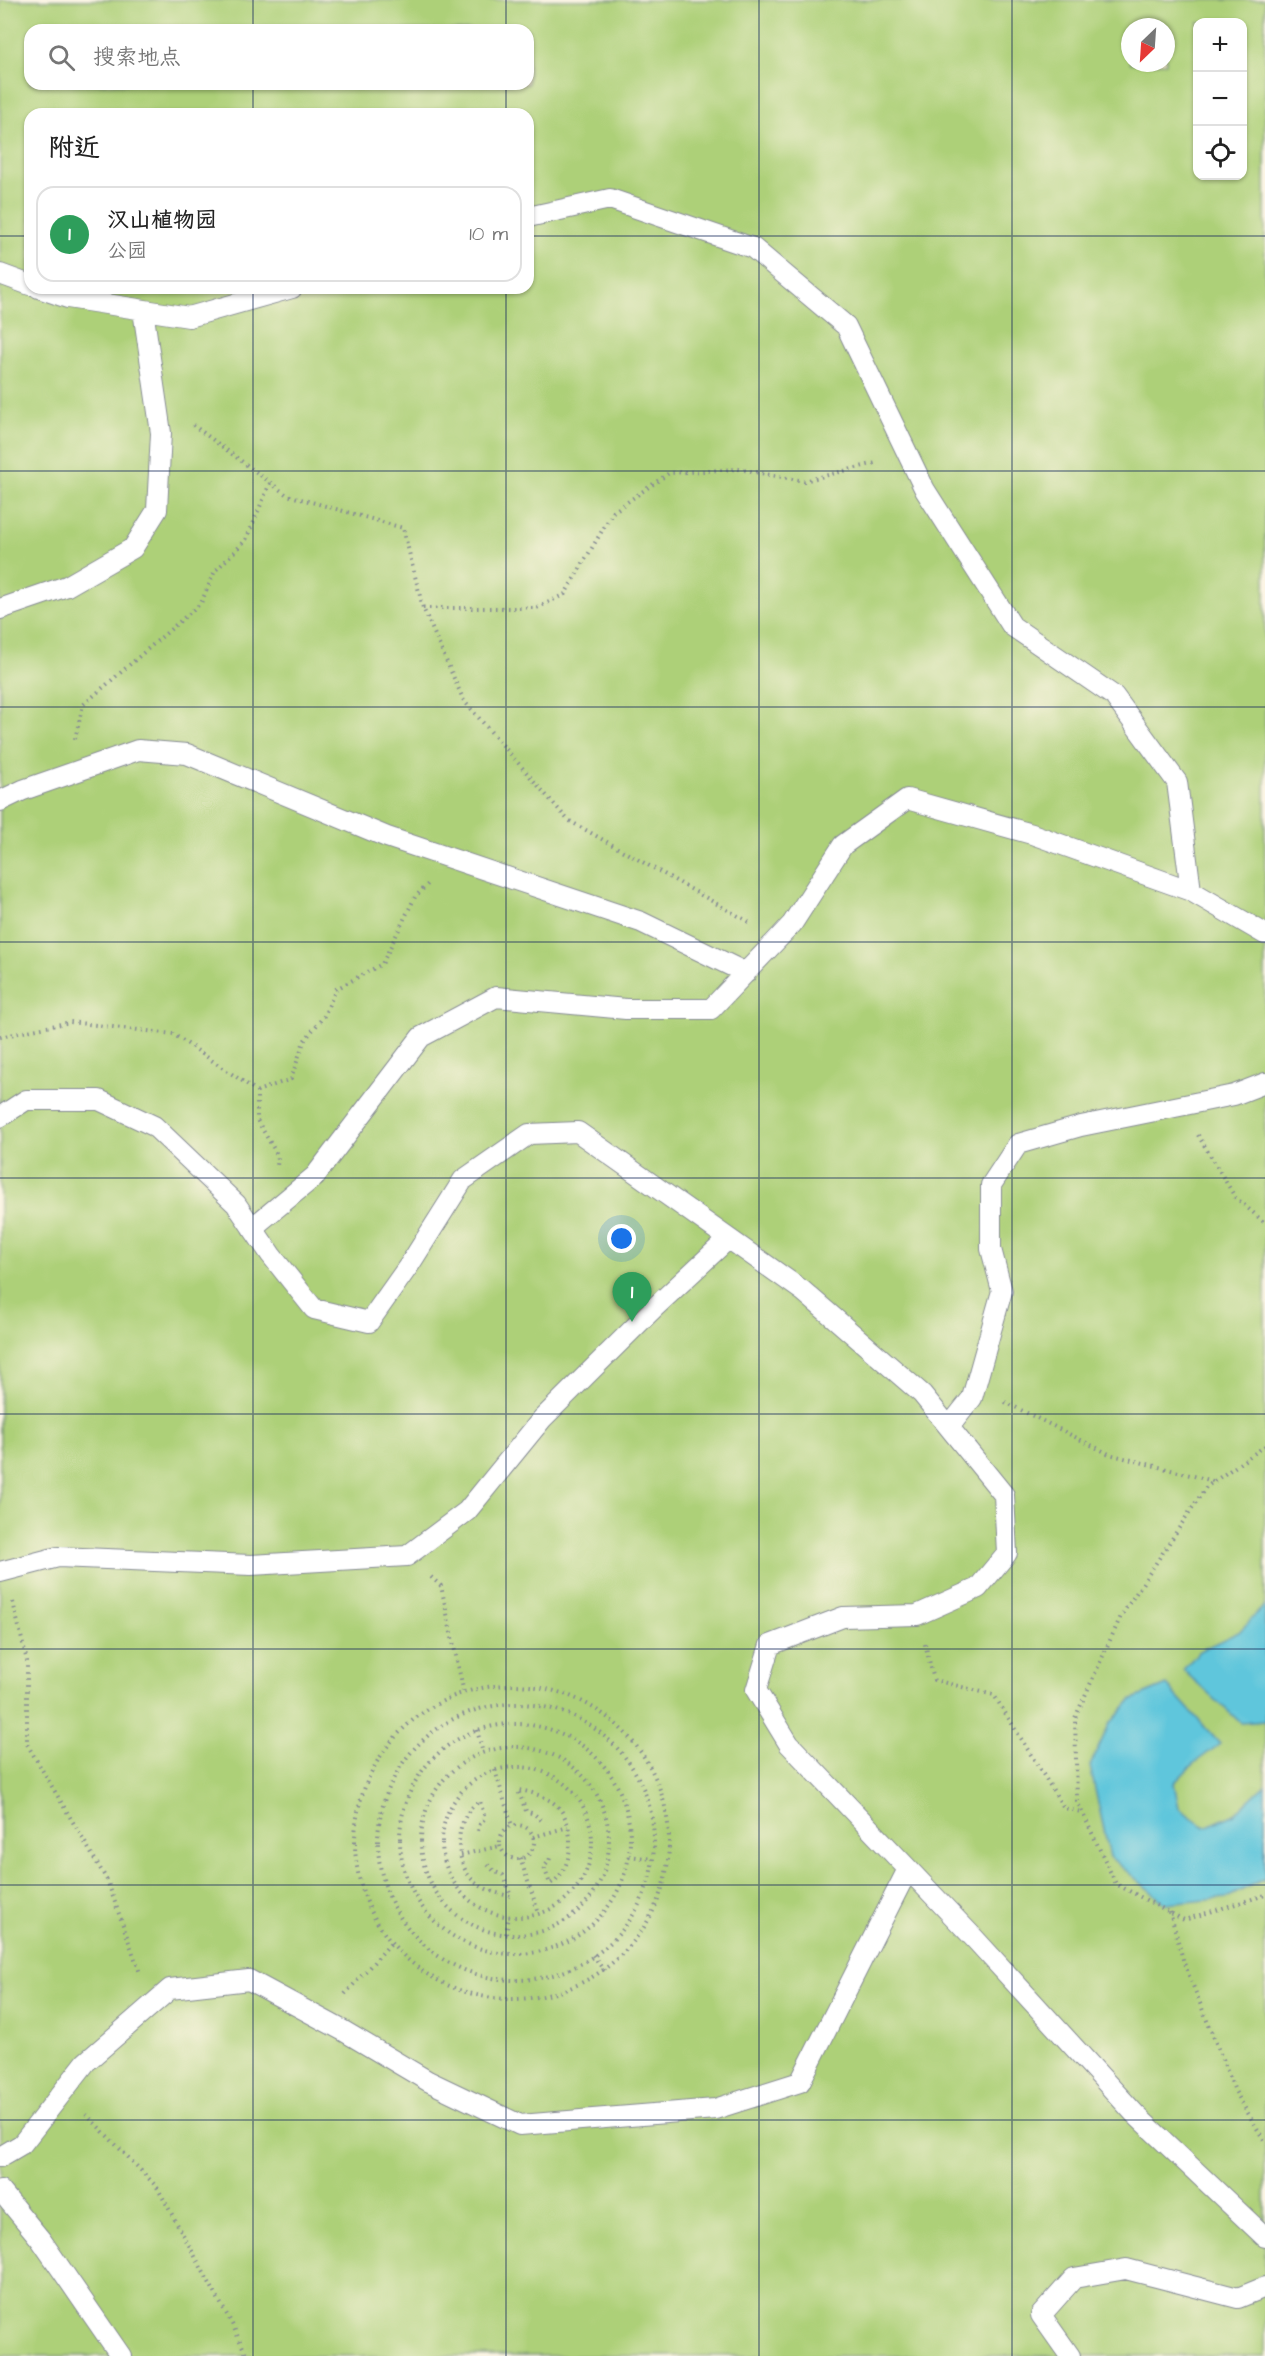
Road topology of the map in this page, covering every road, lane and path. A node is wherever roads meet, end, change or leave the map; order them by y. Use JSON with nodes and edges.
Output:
{"nodes":[{"id":1,"x":534,"y":216,"type":"edge"},
{"id":2,"x":0,"y":274,"type":"edge"},
{"id":3,"x":24,"y":283,"type":"edge"},
{"id":4,"x":56,"y":294,"type":"edge"},
{"id":5,"x":271,"y":294,"type":"edge"},
{"id":6,"x":143,"y":310,"type":"junction"},
{"id":7,"x":155,"y":396,"type":"junction"},
{"id":8,"x":908,"y":455,"type":"junction"},
{"id":9,"x":270,"y":483,"type":"junction"},
{"id":10,"x":423,"y":608,"type":"junction"},
{"id":11,"x":0,"y":609,"type":"edge"},
{"id":12,"x":66,"y":775,"type":"junction"},
{"id":13,"x":0,"y":801,"type":"edge"},
{"id":14,"x":455,"y":859,"type":"junction"},
{"id":15,"x":1191,"y":891,"type":"junction"},
{"id":16,"x":1265,"y":934,"type":"edge"},
{"id":17,"x":778,"y":938,"type":"junction"},
{"id":18,"x":746,"y":973,"type":"junction"},
{"id":19,"x":0,"y":1037,"type":"edge"},
{"id":20,"x":1265,"y":1083,"type":"edge"},
{"id":21,"x":257,"y":1091,"type":"junction"},
{"id":22,"x":1181,"y":1106,"type":"junction"},
{"id":23,"x":0,"y":1117,"type":"edge"},
{"id":24,"x":275,"y":1209,"type":"junction"},
{"id":25,"x":1265,"y":1223,"type":"edge"},
{"id":26,"x":252,"y":1228,"type":"junction"},
{"id":27,"x":728,"y":1239,"type":"junction"},
{"id":28,"x":974,"y":1386,"type":"junction"},
{"id":29,"x":949,"y":1427,"type":"junction"},
{"id":30,"x":1265,"y":1446,"type":"edge"},
{"id":31,"x":1214,"y":1481,"type":"junction"},
{"id":32,"x":407,"y":1556,"type":"junction"},
{"id":33,"x":3,"y":1571,"type":"edge"},
{"id":34,"x":917,"y":1615,"type":"junction"},
{"id":35,"x":464,"y":1693,"type":"junction"},
{"id":36,"x":477,"y":1730,"type":"junction"},
{"id":37,"x":483,"y":1753,"type":"junction"},
{"id":38,"x":495,"y":1770,"type":"junction"},
{"id":39,"x":1081,"y":1812,"type":"junction"},
{"id":40,"x":541,"y":1820,"type":"dead end"},
{"id":41,"x":512,"y":1826,"type":"junction"},
{"id":42,"x":568,"y":1827,"type":"junction"},
{"id":43,"x":478,"y":1831,"type":"dead end"},
{"id":44,"x":533,"y":1837,"type":"junction"},
{"id":45,"x":500,"y":1846,"type":"junction"},
{"id":46,"x":461,"y":1855,"type":"junction"},
{"id":47,"x":551,"y":1855,"type":"dead end"},
{"id":48,"x":629,"y":1856,"type":"junction"},
{"id":49,"x":520,"y":1858,"type":"junction"},
{"id":50,"x":652,"y":1859,"type":"junction"},
{"id":51,"x":488,"y":1865,"type":"dead end"},
{"id":52,"x":908,"y":1869,"type":"junction"},
{"id":53,"x":1265,"y":1895,"type":"edge"},
{"id":54,"x":1170,"y":1912,"type":"junction"},
{"id":55,"x":539,"y":1914,"type":"junction"},
{"id":56,"x":508,"y":1916,"type":"junction"},
{"id":57,"x":506,"y":1934,"type":"junction"},
{"id":58,"x":392,"y":1942,"type":"junction"},
{"id":59,"x":593,"y":1955,"type":"junction"},
{"id":60,"x":604,"y":1972,"type":"junction"},
{"id":61,"x":151,"y":2005,"type":"junction"},
{"id":62,"x":322,"y":2019,"type":"junction"},
{"id":63,"x":64,"y":2090,"type":"junction"},
{"id":64,"x":1265,"y":2142,"type":"edge"},
{"id":65,"x":0,"y":2157,"type":"edge"},
{"id":66,"x":0,"y":2190,"type":"edge"},
{"id":67,"x":1265,"y":2237,"type":"edge"},
{"id":68,"x":1265,"y":2287,"type":"edge"},
{"id":69,"x":121,"y":2356,"type":"edge"},
{"id":70,"x":247,"y":2356,"type":"edge"},
{"id":71,"x":1070,"y":2356,"type":"edge"}],
"edges":[{"from":1,"to":8,"type":"lane"},
{"from":2,"to":3,"type":"lane"},
{"from":4,"to":6,"type":"lane"},
{"from":5,"to":6,"type":"lane"},
{"from":6,"to":7,"type":"lane"},
{"from":7,"to":9,"type":"path"},
{"from":7,"to":11,"type":"lane"},
{"from":8,"to":10,"type":"path"},
{"from":8,"to":15,"type":"lane"},
{"from":9,"to":10,"type":"path"},
{"from":9,"to":12,"type":"path"},
{"from":10,"to":17,"type":"path"},
{"from":12,"to":13,"type":"lane"},
{"from":12,"to":14,"type":"lane"},
{"from":14,"to":18,"type":"lane"},
{"from":14,"to":21,"type":"path"},
{"from":15,"to":16,"type":"lane"},
{"from":15,"to":17,"type":"lane"},
{"from":17,"to":18,"type":"lane"},
{"from":18,"to":24,"type":"lane"},
{"from":19,"to":21,"type":"path"},
{"from":20,"to":22,"type":"lane"},
{"from":21,"to":24,"type":"path"},
{"from":22,"to":25,"type":"path"},
{"from":22,"to":28,"type":"lane"},
{"from":23,"to":26,"type":"lane"},
{"from":24,"to":26,"type":"lane"},
{"from":26,"to":27,"type":"lane"},
{"from":27,"to":29,"type":"lane"},
{"from":27,"to":32,"type":"lane"},
{"from":28,"to":29,"type":"lane"},
{"from":28,"to":31,"type":"path"},
{"from":29,"to":34,"type":"lane"},
{"from":30,"to":31,"type":"path"},
{"from":31,"to":39,"type":"path"},
{"from":32,"to":33,"type":"lane"},
{"from":32,"to":35,"type":"path"},
{"from":33,"to":61,"type":"path"},
{"from":34,"to":39,"type":"path"},
{"from":34,"to":52,"type":"lane"},
{"from":35,"to":58,"type":"path"},
{"from":35,"to":60,"type":"path"},
{"from":36,"to":37,"type":"path"},
{"from":36,"to":48,"type":"path"},
{"from":36,"to":48,"type":"path"},
{"from":37,"to":57,"type":"path"},
{"from":37,"to":57,"type":"path"},
{"from":38,"to":41,"type":"path"},
{"from":38,"to":55,"type":"path"},
{"from":38,"to":56,"type":"path"},
{"from":39,"to":54,"type":"path"},
{"from":40,"to":42,"type":"path"},
{"from":41,"to":44,"type":"path"},
{"from":41,"to":45,"type":"path"},
{"from":42,"to":44,"type":"path"},
{"from":42,"to":47,"type":"path"},
{"from":43,"to":46,"type":"path"},
{"from":44,"to":49,"type":"path"},
{"from":45,"to":46,"type":"path"},
{"from":45,"to":49,"type":"path"},
{"from":46,"to":51,"type":"path"},
{"from":48,"to":50,"type":"path"},
{"from":49,"to":55,"type":"path"},
{"from":50,"to":59,"type":"path"},
{"from":50,"to":59,"type":"path"},
{"from":52,"to":62,"type":"lane"},
{"from":52,"to":67,"type":"lane"},
{"from":53,"to":54,"type":"path"},
{"from":54,"to":64,"type":"path"},
{"from":55,"to":56,"type":"path"},
{"from":56,"to":57,"type":"path"},
{"from":58,"to":60,"type":"path"},
{"from":58,"to":62,"type":"path"},
{"from":59,"to":60,"type":"path"},
{"from":61,"to":62,"type":"lane"},
{"from":61,"to":63,"type":"lane"},
{"from":63,"to":65,"type":"lane"},
{"from":63,"to":70,"type":"path"},
{"from":66,"to":69,"type":"lane"},
{"from":68,"to":71,"type":"lane"}]}
